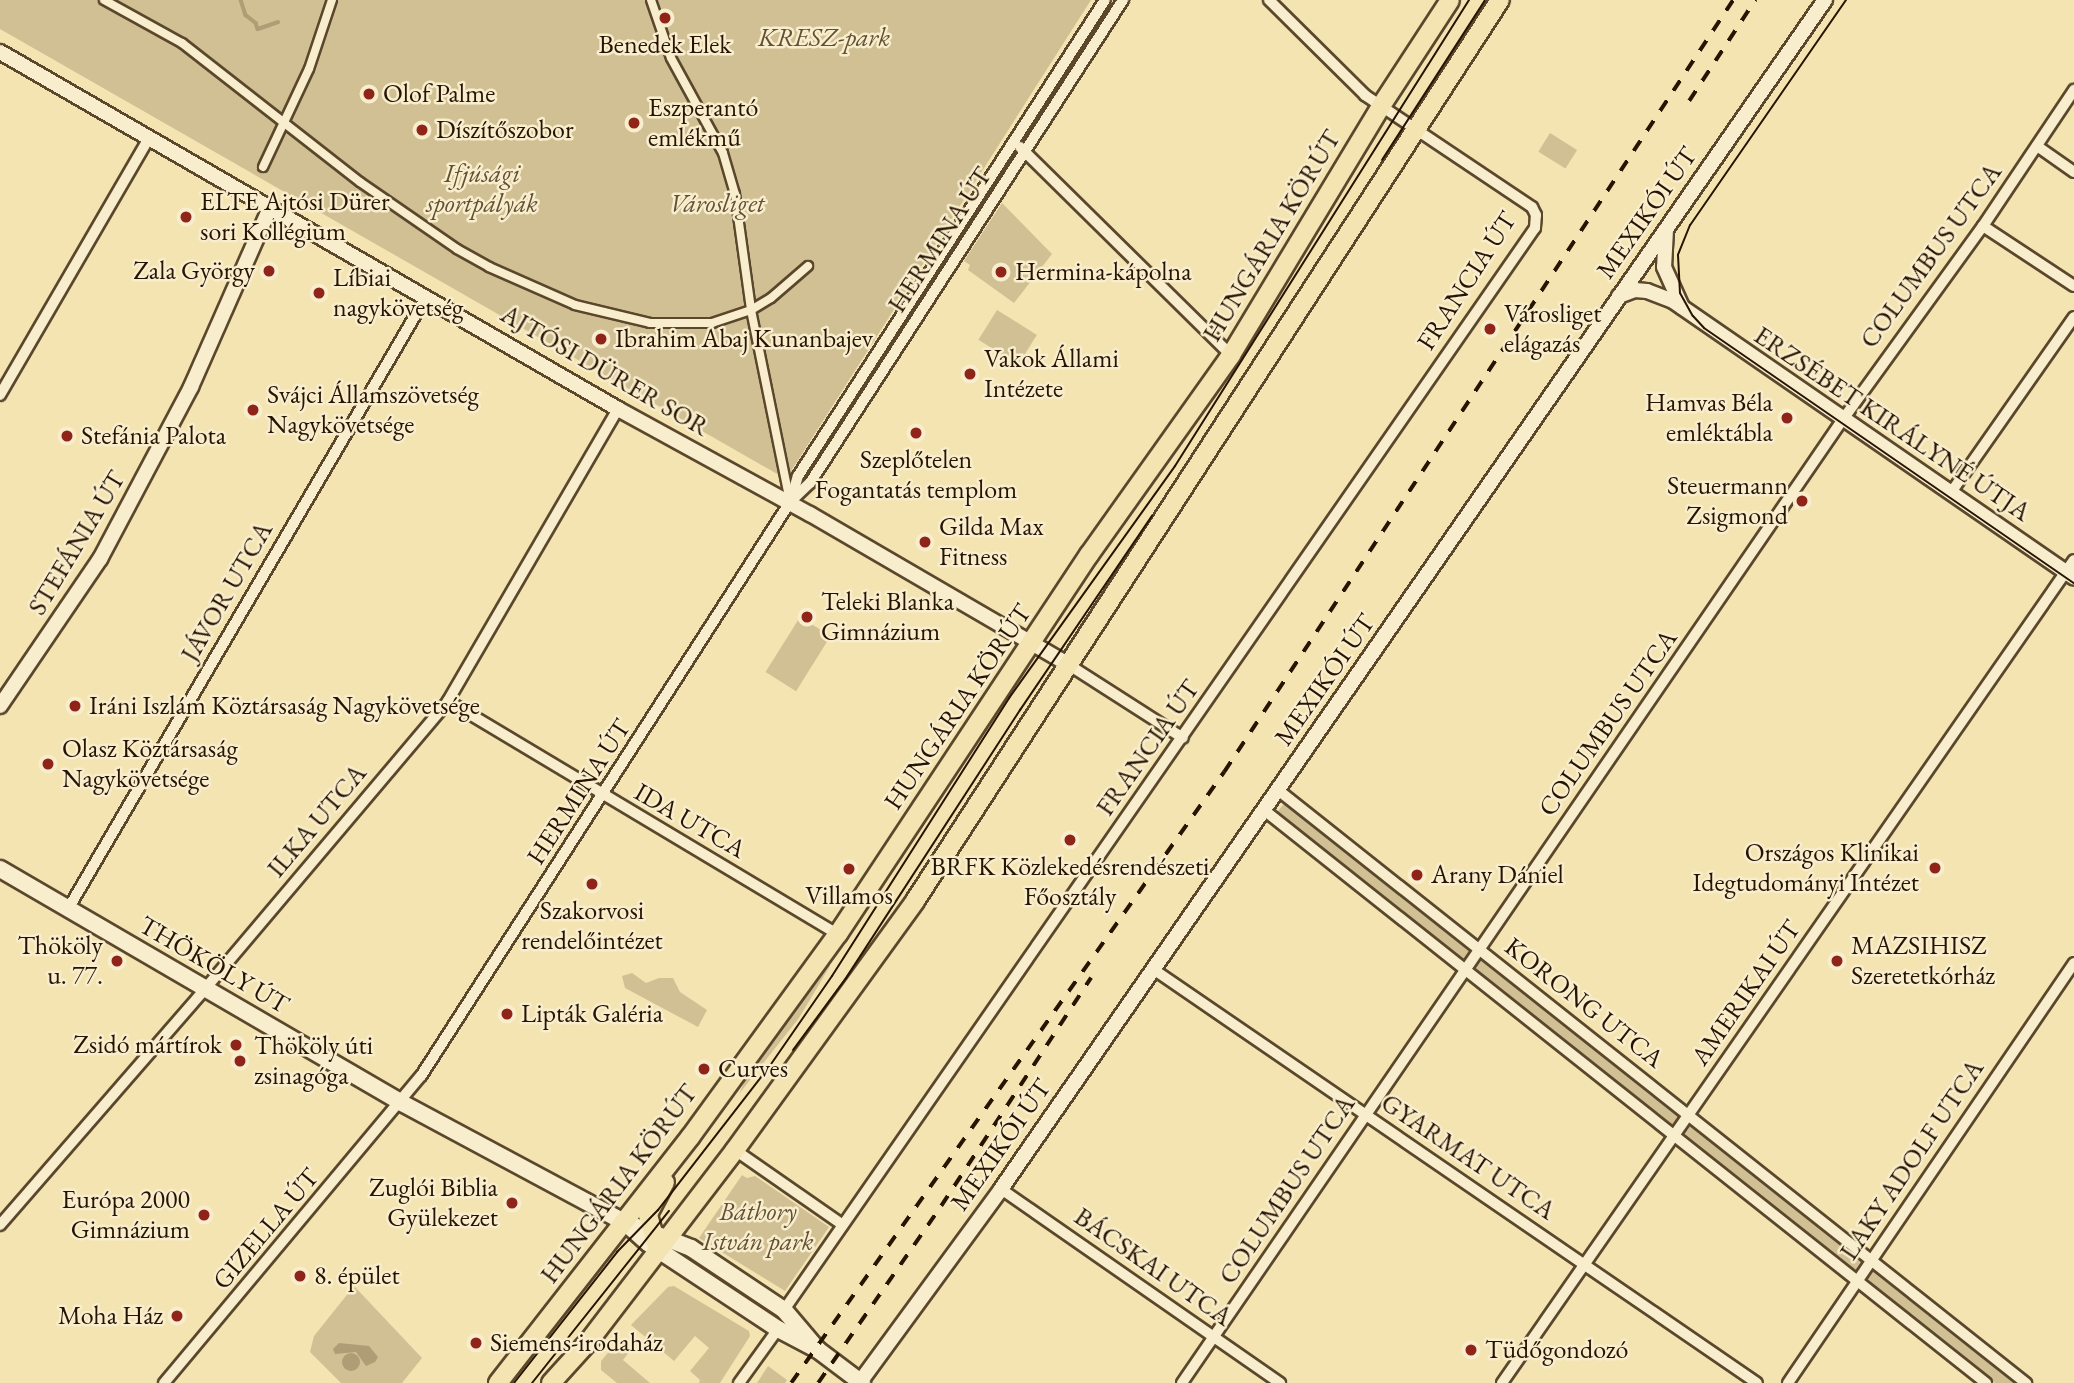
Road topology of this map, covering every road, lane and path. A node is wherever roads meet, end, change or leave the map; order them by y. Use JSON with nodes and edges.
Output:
{"nodes":[{"id":1,"x":104,"y":0,"type":"edge"},
{"id":2,"x":332,"y":0,"type":"edge"},
{"id":3,"x":651,"y":0,"type":"edge"},
{"id":4,"x":1105,"y":0,"type":"edge"},
{"id":5,"x":1123,"y":0,"type":"edge"},
{"id":6,"x":1450,"y":0,"type":"edge"},
{"id":7,"x":1500,"y":0,"type":"edge"},
{"id":8,"x":1825,"y":0,"type":"edge"},
{"id":9,"x":1272,"y":1,"type":"edge"},
{"id":10,"x":0,"y":51,"type":"edge"},
{"id":11,"x":2074,"y":90,"type":"edge"},
{"id":12,"x":1381,"y":106,"type":"junction"},
{"id":13,"x":284,"y":123,"type":"junction"},
{"id":14,"x":1415,"y":128,"type":"junction"},
{"id":15,"x":149,"y":138,"type":"junction"},
{"id":16,"x":1012,"y":141,"type":"junction"},
{"id":17,"x":2037,"y":146,"type":"junction"},
{"id":18,"x":1025,"y":150,"type":"junction"},
{"id":19,"x":263,"y":167,"type":"dead end"},
{"id":20,"x":2074,"y":172,"type":"edge"},
{"id":21,"x":271,"y":206,"type":"junction"},
{"id":22,"x":1983,"y":226,"type":"junction"},
{"id":23,"x":1666,"y":229,"type":"junction"},
{"id":24,"x":808,"y":267,"type":"dead end"},
{"id":25,"x":2074,"y":286,"type":"edge"},
{"id":26,"x":1619,"y":296,"type":"junction"},
{"id":27,"x":426,"y":297,"type":"junction"},
{"id":28,"x":1683,"y":309,"type":"junction"},
{"id":29,"x":751,"y":310,"type":"junction"},
{"id":30,"x":2074,"y":317,"type":"edge"},
{"id":31,"x":1231,"y":355,"type":"junction"},
{"id":32,"x":0,"y":395,"type":"edge"},
{"id":33,"x":618,"y":409,"type":"junction"},
{"id":34,"x":1842,"y":420,"type":"junction"},
{"id":35,"x":1950,"y":494,"type":"junction"},
{"id":36,"x":790,"y":502,"type":"junction"},
{"id":37,"x":2071,"y":570,"type":"edge"},
{"id":38,"x":1033,"y":642,"type":"junction"},
{"id":39,"x":1069,"y":665,"type":"junction"},
{"id":40,"x":448,"y":701,"type":"junction"},
{"id":41,"x":0,"y":706,"type":"edge"},
{"id":42,"x":1183,"y":738,"type":"junction"},
{"id":43,"x":1279,"y":790,"type":"junction"},
{"id":44,"x":604,"y":797,"type":"junction"},
{"id":45,"x":1264,"y":810,"type":"junction"},
{"id":46,"x":0,"y":869,"type":"edge"},
{"id":47,"x":68,"y":909,"type":"junction"},
{"id":48,"x":838,"y":934,"type":"junction"},
{"id":49,"x":1479,"y":949,"type":"junction"},
{"id":50,"x":2074,"y":963,"type":"edge"},
{"id":51,"x":1153,"y":969,"type":"junction"},
{"id":52,"x":1464,"y":970,"type":"junction"},
{"id":53,"x":205,"y":989,"type":"junction"},
{"id":54,"x":402,"y":1102,"type":"junction"},
{"id":55,"x":1366,"y":1115,"type":"junction"},
{"id":56,"x":1688,"y":1115,"type":"junction"},
{"id":57,"x":691,"y":1136,"type":"junction"},
{"id":58,"x":1674,"y":1136,"type":"junction"},
{"id":59,"x":735,"y":1150,"type":"junction"},
{"id":60,"x":1000,"y":1189,"type":"junction"},
{"id":61,"x":625,"y":1222,"type":"junction"},
{"id":62,"x":0,"y":1225,"type":"edge"},
{"id":63,"x":843,"y":1226,"type":"junction"},
{"id":64,"x":651,"y":1231,"type":"junction"},
{"id":65,"x":664,"y":1244,"type":"junction"},
{"id":66,"x":1871,"y":1260,"type":"junction"},
{"id":67,"x":1584,"y":1265,"type":"junction"},
{"id":68,"x":1857,"y":1281,"type":"junction"},
{"id":69,"x":785,"y":1310,"type":"junction"},
{"id":70,"x":778,"y":1329,"type":"junction"},
{"id":71,"x":1213,"y":1337,"type":"junction"},
{"id":72,"x":818,"y":1350,"type":"junction"},
{"id":73,"x":164,"y":1383,"type":"edge"},
{"id":74,"x":498,"y":1383,"type":"edge"},
{"id":75,"x":551,"y":1383,"type":"edge"},
{"id":76,"x":739,"y":1383,"type":"edge"},
{"id":77,"x":860,"y":1383,"type":"edge"},
{"id":78,"x":1182,"y":1383,"type":"edge"},
{"id":79,"x":1280,"y":1383,"type":"edge"},
{"id":80,"x":1502,"y":1383,"type":"edge"},
{"id":81,"x":1758,"y":1383,"type":"edge"},
{"id":82,"x":1788,"y":1383,"type":"edge"},
{"id":83,"x":1986,"y":1383,"type":"edge"},
{"id":84,"x":2026,"y":1383,"type":"edge"}],
"edges":[{"from":1,"to":13,"type":"street"},
{"from":2,"to":13,"type":"street"},
{"from":3,"to":29,"type":"street"},
{"from":4,"to":16,"type":"street","name":"HERMINA ÚT"},
{"from":5,"to":18,"type":"street","name":"HERMINA ÚT"},
{"from":6,"to":12,"type":"main road","name":"HUNGÁRIA KÖRÚT"},
{"from":7,"to":14,"type":"main road"},
{"from":8,"to":23,"type":"street","name":"MEXIKÓI ÚT"},
{"from":9,"to":12,"type":"street"},
{"from":10,"to":15,"type":"street","name":"AJTÓSI DÜRER SOR"},
{"from":11,"to":17,"type":"street","name":"COLUMBUS UTCA"},
{"from":12,"to":14,"type":"street"},
{"from":12,"to":31,"type":"main road","name":"HUNGÁRIA KÖRÚT"},
{"from":13,"to":19,"type":"street"},
{"from":13,"to":29,"type":"street"},
{"from":14,"to":39,"type":"main road"},
{"from":14,"to":42,"type":"street","name":"FRANCIA ÚT"},
{"from":15,"to":21,"type":"street","name":"AJTÓSI DÜRER SOR"},
{"from":15,"to":32,"type":"street"},
{"from":16,"to":18,"type":"street"},
{"from":16,"to":36,"type":"street","name":"HERMINA ÚT"},
{"from":17,"to":20,"type":"street"},
{"from":17,"to":22,"type":"street","name":"COLUMBUS UTCA"},
{"from":18,"to":31,"type":"street"},
{"from":18,"to":36,"type":"street","name":"HERMINA ÚT"},
{"from":21,"to":27,"type":"street","name":"AJTÓSI DÜRER SOR"},
{"from":21,"to":41,"type":"street","name":"STEFÁNIA ÚT"},
{"from":22,"to":25,"type":"street"},
{"from":22,"to":34,"type":"street","name":"COLUMBUS UTCA"},
{"from":23,"to":26,"type":"street","name":"MEXIKÓI ÚT"},
{"from":23,"to":28,"type":"street"},
{"from":24,"to":29,"type":"street"},
{"from":26,"to":28,"type":"street","name":"ERZSÉBET KIRÁLYNÉ ÚTJA"},
{"from":26,"to":43,"type":"street","name":"MEXIKÓI ÚT"},
{"from":27,"to":33,"type":"street","name":"AJTÓSI DÜRER SOR"},
{"from":27,"to":47,"type":"street","name":"JÁVOR UTCA"},
{"from":28,"to":34,"type":"street","name":"ERZSÉBET KIRÁLYNÉ ÚTJA"},
{"from":29,"to":36,"type":"street"},
{"from":30,"to":35,"type":"street"},
{"from":31,"to":38,"type":"main road","name":"HUNGÁRIA KÖRÚT"},
{"from":33,"to":36,"type":"street","name":"AJTÓSI DÜRER SOR"},
{"from":33,"to":40,"type":"street","name":"ILKA UTCA"},
{"from":34,"to":35,"type":"street","name":"ERZSÉBET KIRÁLYNÉ ÚTJA"},
{"from":34,"to":49,"type":"street","name":"COLUMBUS UTCA"},
{"from":35,"to":37,"type":"street","name":"ERZSÉBET KIRÁLYNÉ ÚTJA"},
{"from":36,"to":38,"type":"street","name":"AJTÓSI DÜRER SOR"},
{"from":36,"to":44,"type":"street","name":"HERMINA ÚT"},
{"from":37,"to":56,"type":"street","name":"AMERIKAI ÚT"},
{"from":38,"to":39,"type":"street","name":"AJTÓSI DÜRER SOR"},
{"from":38,"to":48,"type":"main road","name":"HUNGÁRIA KÖRÚT"},
{"from":39,"to":42,"type":"street","name":"AJTÓSI DÜRER SOR"},
{"from":39,"to":59,"type":"main road"},
{"from":40,"to":44,"type":"street","name":"IDA UTCA"},
{"from":40,"to":53,"type":"street","name":"ILKA UTCA"},
{"from":42,"to":63,"type":"street","name":"FRANCIA ÚT"},
{"from":43,"to":45,"type":"street","name":"MEXIKÓI ÚT"},
{"from":43,"to":49,"type":"street","name":"KORONG UTCA"},
{"from":44,"to":48,"type":"street","name":"IDA UTCA"},
{"from":44,"to":54,"type":"street","name":"HERMINA ÚT"},
{"from":45,"to":51,"type":"street","name":"MEXIKÓI ÚT"},
{"from":45,"to":52,"type":"street","name":"KORONG UTCA"},
{"from":46,"to":47,"type":"main road","name":"THÖKÖLY ÚT"},
{"from":47,"to":53,"type":"main road","name":"THÖKÖLY ÚT"},
{"from":48,"to":57,"type":"main road","name":"HUNGÁRIA KÖRÚT"},
{"from":49,"to":52,"type":"street","name":"COLUMBUS UTCA"},
{"from":49,"to":56,"type":"street","name":"KORONG UTCA"},
{"from":50,"to":66,"type":"street","name":"LAKY ADOLF UTCA"},
{"from":51,"to":55,"type":"street","name":"GYARMAT UTCA"},
{"from":51,"to":60,"type":"street","name":"MEXIKÓI ÚT"},
{"from":52,"to":55,"type":"street","name":"COLUMBUS UTCA"},
{"from":52,"to":58,"type":"street","name":"KORONG UTCA"},
{"from":53,"to":54,"type":"main road","name":"THÖKÖLY ÚT"},
{"from":53,"to":62,"type":"street","name":"ILKA UTCA"},
{"from":54,"to":61,"type":"main road","name":"THÖKÖLY ÚT"},
{"from":54,"to":73,"type":"street","name":"GIZELLA ÚT"},
{"from":55,"to":67,"type":"street","name":"GYARMAT UTCA"},
{"from":55,"to":71,"type":"street","name":"COLUMBUS UTCA"},
{"from":56,"to":58,"type":"street","name":"AMERIKAI ÚT"},
{"from":56,"to":66,"type":"street","name":"KORONG UTCA"},
{"from":57,"to":61,"type":"main road","name":"HUNGÁRIA KÖRÚT"},
{"from":57,"to":64,"type":"main road"},
{"from":58,"to":67,"type":"street","name":"AMERIKAI ÚT"},
{"from":58,"to":68,"type":"street","name":"KORONG UTCA"},
{"from":59,"to":63,"type":"street"},
{"from":59,"to":65,"type":"main road"},
{"from":60,"to":71,"type":"street","name":"BÁCSKAI UTCA"},
{"from":60,"to":77,"type":"street","name":"MEXIKÓI ÚT"},
{"from":61,"to":64,"type":"main road","name":"THÖKÖLY ÚT"},
{"from":61,"to":65,"type":"main road","name":"THÖKÖLY ÚT"},
{"from":61,"to":74,"type":"main road","name":"HUNGÁRIA KÖRÚT"},
{"from":63,"to":69,"type":"street","name":"FRANCIA ÚT"},
{"from":64,"to":65,"type":"main road"},
{"from":65,"to":69,"type":"main road","name":"THÖKÖLY ÚT"},
{"from":65,"to":70,"type":"main road","name":"THÖKÖLY ÚT"},
{"from":65,"to":75,"type":"main road"},
{"from":66,"to":68,"type":"street","name":"LAKY ADOLF UTCA"},
{"from":66,"to":84,"type":"street","name":"KORONG UTCA"},
{"from":67,"to":80,"type":"street","name":"AMERIKAI ÚT"},
{"from":67,"to":81,"type":"street","name":"GYARMAT UTCA"},
{"from":68,"to":82,"type":"street","name":"LAKY ADOLF UTCA"},
{"from":68,"to":83,"type":"street","name":"KORONG UTCA"},
{"from":69,"to":72,"type":"main road","name":"THÖKÖLY ÚT"},
{"from":70,"to":72,"type":"main road","name":"THÖKÖLY ÚT"},
{"from":70,"to":76,"type":"street"},
{"from":71,"to":78,"type":"street","name":"COLUMBUS UTCA"},
{"from":71,"to":79,"type":"street","name":"BÁCSKAI UTCA"},
{"from":72,"to":77,"type":"main road","name":"THÖKÖLY ÚT"}]}
